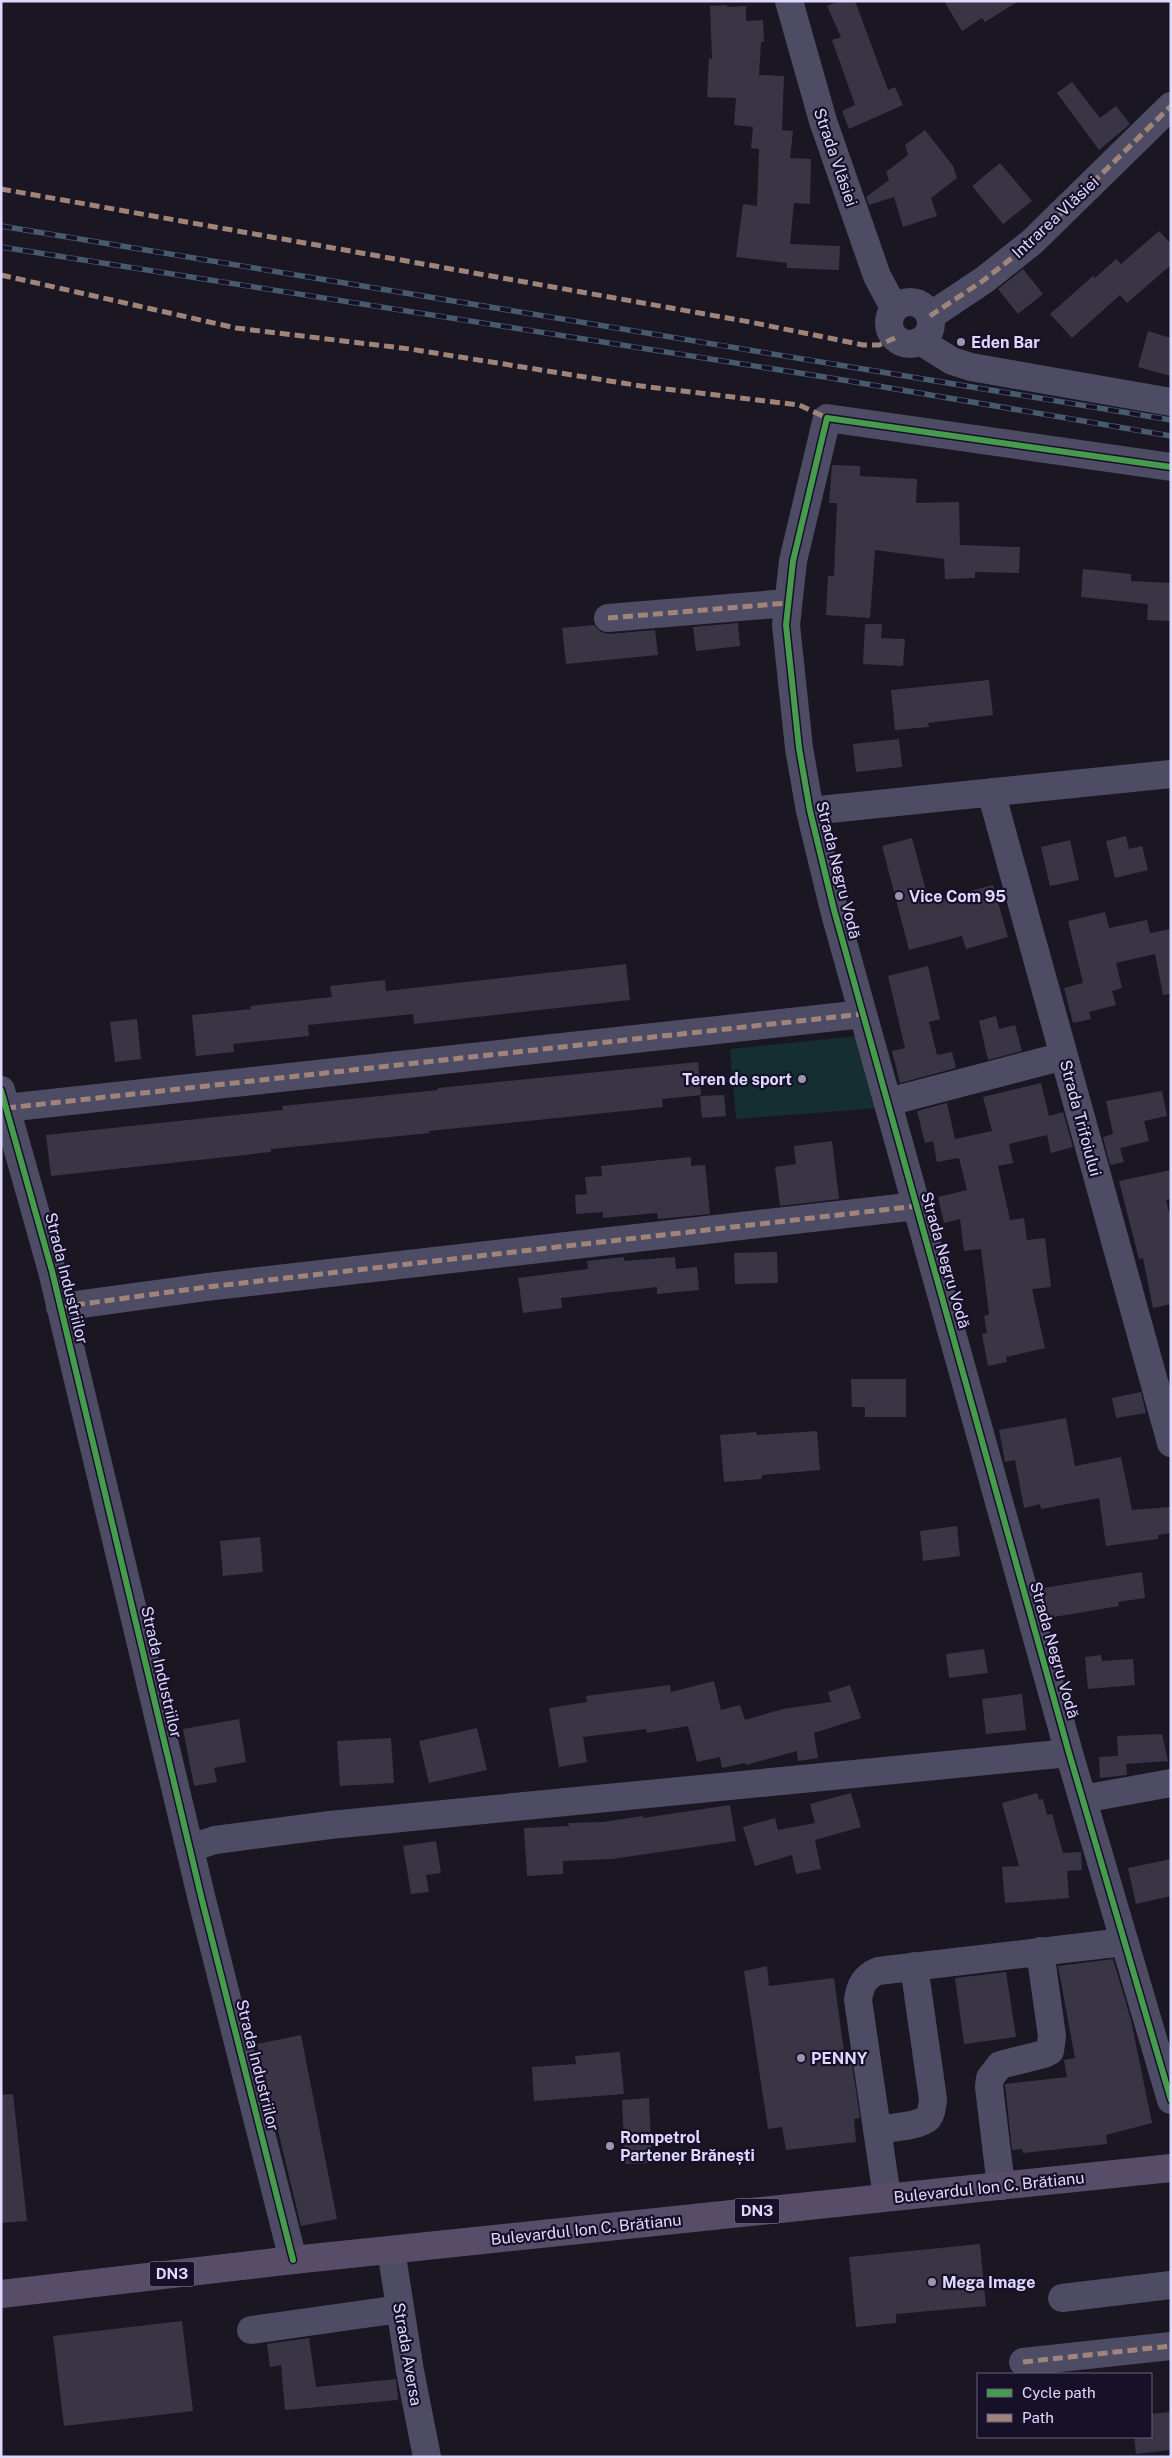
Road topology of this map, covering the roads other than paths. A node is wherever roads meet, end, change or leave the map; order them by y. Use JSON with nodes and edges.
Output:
{"nodes":[{"id":1,"x":789,"y":1,"type":"edge"},
{"id":2,"x":1171,"y":106,"type":"edge"},
{"id":3,"x":894,"y":308,"type":"junction"},
{"id":4,"x":930,"y":316,"type":"junction"},
{"id":5,"x":920,"y":341,"type":"junction"},
{"id":6,"x":1171,"y":402,"type":"edge"},
{"id":7,"x":1171,"y":467,"type":"edge"},
{"id":8,"x":787,"y":603,"type":"junction"},
{"id":9,"x":608,"y":618,"type":"dead end"},
{"id":10,"x":1170,"y":778,"type":"edge"},
{"id":11,"x":991,"y":792,"type":"junction"},
{"id":12,"x":810,"y":811,"type":"junction"},
{"id":13,"x":863,"y":1014,"type":"junction"},
{"id":14,"x":1064,"y":1056,"type":"junction"},
{"id":15,"x":4,"y":1099,"type":"edge"},
{"id":16,"x":888,"y":1102,"type":"junction"},
{"id":17,"x":917,"y":1206,"type":"junction"},
{"id":18,"x":60,"y":1307,"type":"junction"},
{"id":19,"x":1171,"y":1443,"type":"edge"},
{"id":20,"x":1069,"y":1753,"type":"junction"},
{"id":21,"x":1171,"y":1784,"type":"edge"},
{"id":22,"x":1083,"y":1799,"type":"junction"},
{"id":23,"x":190,"y":1848,"type":"junction"},
{"id":24,"x":1124,"y":1942,"type":"junction"},
{"id":25,"x":1040,"y":1952,"type":"junction"},
{"id":26,"x":914,"y":1966,"type":"junction"},
{"id":27,"x":1171,"y":2100,"type":"edge"},
{"id":28,"x":877,"y":2130,"type":"junction"},
{"id":29,"x":1171,"y":2168,"type":"edge"},
{"id":30,"x":1001,"y":2186,"type":"junction"},
{"id":31,"x":887,"y":2198,"type":"junction"},
{"id":32,"x":391,"y":2250,"type":"junction"},
{"id":33,"x":293,"y":2260,"type":"junction"},
{"id":34,"x":1171,"y":2285,"type":"edge"},
{"id":35,"x":1,"y":2294,"type":"edge"},
{"id":36,"x":1062,"y":2298,"type":"dead end"},
{"id":37,"x":400,"y":2309,"type":"junction"},
{"id":38,"x":251,"y":2330,"type":"dead end"},
{"id":39,"x":1171,"y":2346,"type":"edge"},
{"id":40,"x":1023,"y":2362,"type":"dead end"},
{"id":41,"x":427,"y":2457,"type":"edge"}],
"edges":[{"from":1,"to":3,"type":"street","name":"Strada Vlăsiei"},
{"from":2,"to":4,"type":"street","name":"Intrarea Vlăsiei"},
{"from":3,"to":4,"type":"street"},
{"from":3,"to":5,"type":"street"},
{"from":4,"to":5,"type":"street"},
{"from":5,"to":6,"type":"street"},
{"from":7,"to":8,"type":"street","name":"Strada Negru Vodă"},
{"from":8,"to":9,"type":"street"},
{"from":8,"to":12,"type":"street","name":"Strada Negru Vodă"},
{"from":10,"to":11,"type":"street","name":"Strada Negru Vodă"},
{"from":11,"to":12,"type":"street","name":"Strada Negru Vodă"},
{"from":11,"to":14,"type":"street","name":"Strada Trifoiului"},
{"from":12,"to":13,"type":"street","name":"Strada Negru Vodă"},
{"from":13,"to":15,"type":"street"},
{"from":13,"to":16,"type":"street","name":"Strada Negru Vodă"},
{"from":14,"to":16,"type":"street"},
{"from":14,"to":19,"type":"street","name":"Strada Trifoiului"},
{"from":15,"to":18,"type":"street","name":"Strada Industriilor"},
{"from":16,"to":17,"type":"street","name":"Strada Negru Vodă"},
{"from":17,"to":18,"type":"street"},
{"from":17,"to":20,"type":"street","name":"Strada Negru Vodă"},
{"from":18,"to":23,"type":"street","name":"Strada Industriilor"},
{"from":20,"to":22,"type":"street","name":"Strada Negru Vodă"},
{"from":20,"to":23,"type":"street"},
{"from":21,"to":22,"type":"street"},
{"from":22,"to":24,"type":"street","name":"Strada Negru Vodă"},
{"from":23,"to":33,"type":"street","name":"Strada Industriilor"},
{"from":24,"to":25,"type":"street"},
{"from":24,"to":27,"type":"street","name":"Strada Negru Vodă"},
{"from":25,"to":26,"type":"street"},
{"from":25,"to":30,"type":"street"},
{"from":26,"to":28,"type":"street"},
{"from":26,"to":28,"type":"street"},
{"from":28,"to":31,"type":"street"},
{"from":29,"to":30,"type":"main road","name":"Bulevardul Ion C. Brătianu","number":"DN3"},
{"from":30,"to":31,"type":"main road","name":"Bulevardul Ion C. Brătianu","number":"DN3"},
{"from":31,"to":32,"type":"main road","name":"Bulevardul Ion C. Brătianu","number":"DN3"},
{"from":32,"to":33,"type":"main road","name":"Bulevardul Ion C. Brătianu","number":"DN3"},
{"from":32,"to":37,"type":"street","name":"Strada Aversa"},
{"from":33,"to":35,"type":"main road","name":"Bulevardul Ion C. Brătianu","number":"DN3"},
{"from":34,"to":36,"type":"street"},
{"from":37,"to":38,"type":"street"},
{"from":37,"to":41,"type":"street","name":"Strada Aversa"},
{"from":39,"to":40,"type":"street"}]}
